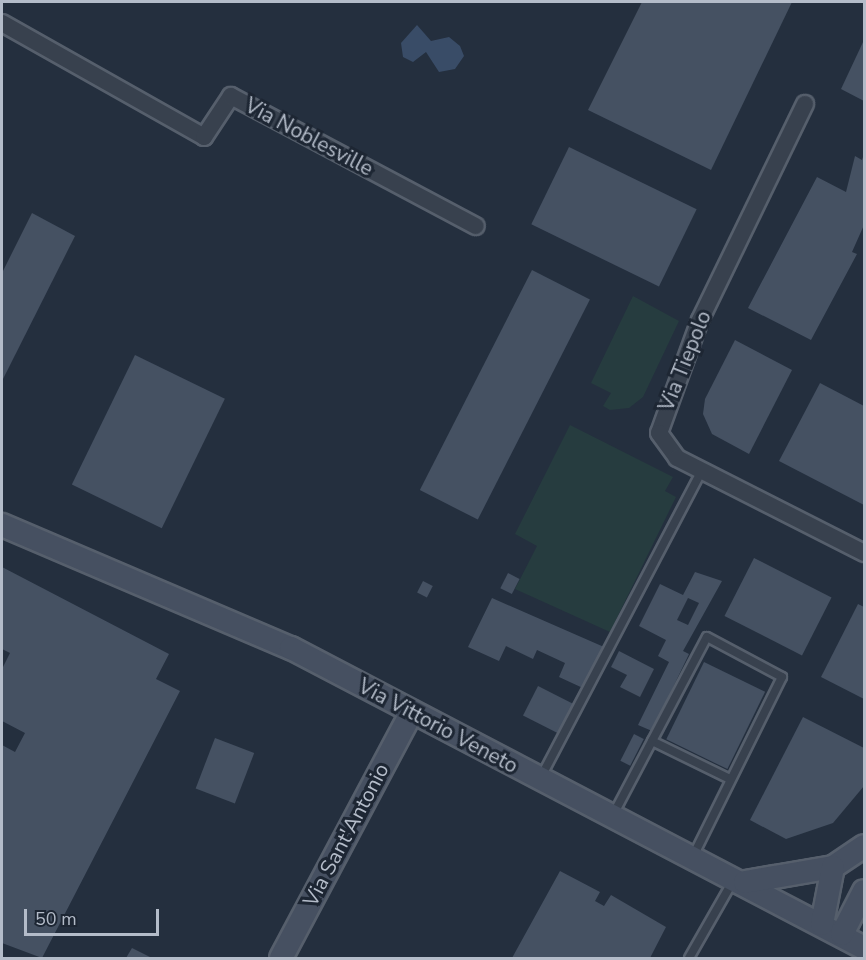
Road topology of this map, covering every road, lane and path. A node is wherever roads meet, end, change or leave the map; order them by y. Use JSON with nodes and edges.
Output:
{"nodes":[{"id":1,"x":2,"y":23,"type":"edge"},
{"id":2,"x":806,"y":104,"type":"dead end"},
{"id":3,"x":476,"y":226,"type":"dead end"},
{"id":4,"x":702,"y":471,"type":"junction"},
{"id":5,"x":2,"y":525,"type":"edge"},
{"id":6,"x":864,"y":554,"type":"edge"},
{"id":7,"x":412,"y":712,"type":"junction"},
{"id":8,"x":652,"y":741,"type":"junction"},
{"id":9,"x":730,"y":779,"type":"junction"},
{"id":10,"x":540,"y":780,"type":"junction"},
{"id":11,"x":612,"y":818,"type":"junction"},
{"id":12,"x":864,"y":846,"type":"edge"},
{"id":13,"x":692,"y":858,"type":"junction"},
{"id":14,"x":833,"y":867,"type":"junction"},
{"id":15,"x":739,"y":880,"type":"junction"},
{"id":16,"x":864,"y":891,"type":"edge"},
{"id":17,"x":832,"y":929,"type":"junction"},
{"id":18,"x":864,"y":948,"type":"edge"},
{"id":19,"x":281,"y":958,"type":"edge"},
{"id":20,"x":688,"y":958,"type":"edge"}],
"edges":[{"from":1,"to":3,"type":"street","name":"Via Noblesville"},
{"from":2,"to":4,"type":"street","name":"Via Tiepolo"},
{"from":4,"to":6,"type":"street","name":"Via Tiepolo"},
{"from":4,"to":10,"type":"lane"},
{"from":5,"to":7,"type":"main road","name":"Via Vittorio Veneto"},
{"from":7,"to":10,"type":"main road","name":"Via Vittorio Veneto"},
{"from":7,"to":19,"type":"main road","name":"Via Sant'Antonio"},
{"from":8,"to":9,"type":"lane"},
{"from":8,"to":9,"type":"lane"},
{"from":8,"to":11,"type":"lane"},
{"from":9,"to":13,"type":"lane"},
{"from":10,"to":11,"type":"main road","name":"Via Vittorio Veneto"},
{"from":11,"to":13,"type":"main road","name":"Via Vittorio Veneto"},
{"from":12,"to":14,"type":"main road"},
{"from":13,"to":15,"type":"main road","name":"Via Vittorio Veneto"},
{"from":14,"to":15,"type":"main road"},
{"from":14,"to":17,"type":"main road"},
{"from":15,"to":17,"type":"main road","name":"Via Vittorio Veneto"},
{"from":15,"to":20,"type":"lane"},
{"from":16,"to":17,"type":"main road"},
{"from":17,"to":18,"type":"main road","name":"Via Vittorio Veneto"}]}
